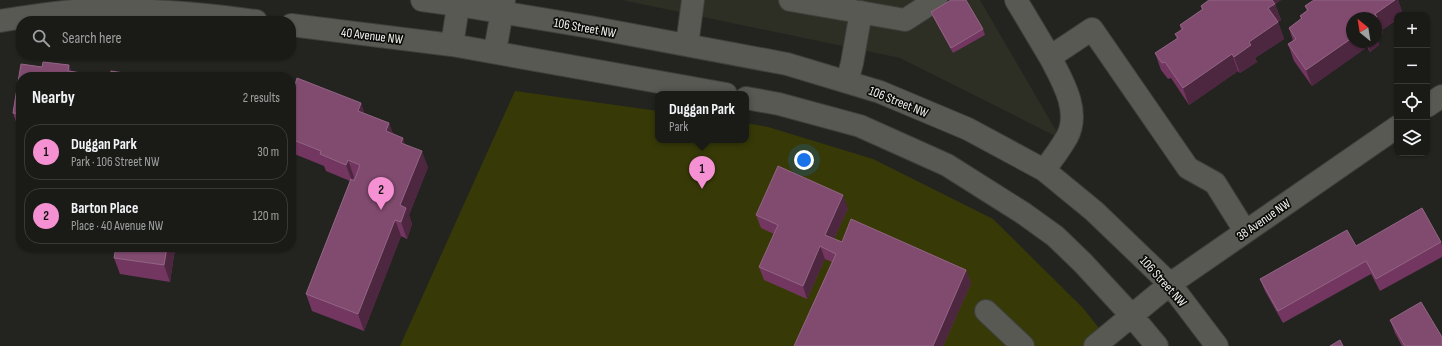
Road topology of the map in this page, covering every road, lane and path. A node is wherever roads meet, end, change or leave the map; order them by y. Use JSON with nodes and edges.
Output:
{"nodes":[{"id":1,"x":422,"y":0,"type":"edge"},
{"id":2,"x":693,"y":0,"type":"edge"},
{"id":3,"x":790,"y":0,"type":"edge"},
{"id":4,"x":936,"y":0,"type":"edge"},
{"id":5,"x":1016,"y":0,"type":"edge"},
{"id":6,"x":459,"y":2,"type":"edge"},
{"id":7,"x":820,"y":3,"type":"edge"},
{"id":8,"x":503,"y":6,"type":"edge"},
{"id":9,"x":861,"y":12,"type":"junction"},
{"id":10,"x":38,"y":16,"type":"edge"},
{"id":11,"x":211,"y":16,"type":"edge"},
{"id":12,"x":16,"y":19,"type":"edge"},
{"id":13,"x":0,"y":21,"type":"edge"},
{"id":14,"x":296,"y":27,"type":"edge"},
{"id":15,"x":452,"y":45,"type":"junction"},
{"id":16,"x":687,"y":45,"type":"junction"},
{"id":17,"x":495,"y":51,"type":"junction"},
{"id":18,"x":1050,"y":57,"type":"junction"},
{"id":19,"x":846,"y":82,"type":"junction"},
{"id":20,"x":710,"y":91,"type":"edge"},
{"id":21,"x":1442,"y":96,"type":"edge"},
{"id":22,"x":749,"y":99,"type":"edge"},
{"id":23,"x":1430,"y":104,"type":"edge"},
{"id":24,"x":1394,"y":129,"type":"edge"},
{"id":25,"x":1044,"y":170,"type":"junction"},
{"id":26,"x":1245,"y":231,"type":"junction"},
{"id":27,"x":1170,"y":284,"type":"junction"},
{"id":28,"x":986,"y":311,"type":"dead end"},
{"id":29,"x":1132,"y":316,"type":"junction"},
{"id":30,"x":1023,"y":346,"type":"edge"},
{"id":31,"x":1095,"y":346,"type":"edge"},
{"id":32,"x":1157,"y":346,"type":"edge"},
{"id":33,"x":1217,"y":346,"type":"edge"}],
"edges":[{"from":1,"to":6,"type":"street"},
{"from":2,"to":16,"type":"street"},
{"from":3,"to":7,"type":"street"},
{"from":4,"to":9,"type":"street"},
{"from":5,"to":18,"type":"street"},
{"from":6,"to":8,"type":"street"},
{"from":6,"to":15,"type":"street"},
{"from":7,"to":9,"type":"street"},
{"from":8,"to":16,"type":"street","name":"106 Street NW"},
{"from":8,"to":17,"type":"street"},
{"from":9,"to":19,"type":"street"},
{"from":10,"to":11,"type":"street"},
{"from":12,"to":13,"type":"street"},
{"from":14,"to":15,"type":"street","name":"40 Avenue NW"},
{"from":15,"to":17,"type":"street"},
{"from":16,"to":19,"type":"street","name":"106 Street NW"},
{"from":17,"to":20,"type":"street"},
{"from":18,"to":25,"type":"street"},
{"from":18,"to":26,"type":"street"},
{"from":19,"to":25,"type":"street","name":"106 Street NW"},
{"from":21,"to":23,"type":"street"},
{"from":22,"to":29,"type":"street"},
{"from":24,"to":26,"type":"street","name":"38 Avenue NW"},
{"from":25,"to":27,"type":"street","name":"106 Street NW"},
{"from":26,"to":27,"type":"street","name":"38 Avenue NW"},
{"from":27,"to":29,"type":"street","name":"38 Avenue NW"},
{"from":27,"to":33,"type":"street","name":"106 Street NW"},
{"from":28,"to":30,"type":"street"},
{"from":29,"to":31,"type":"street","name":"38 Avenue NW"},
{"from":29,"to":32,"type":"street"}]}
